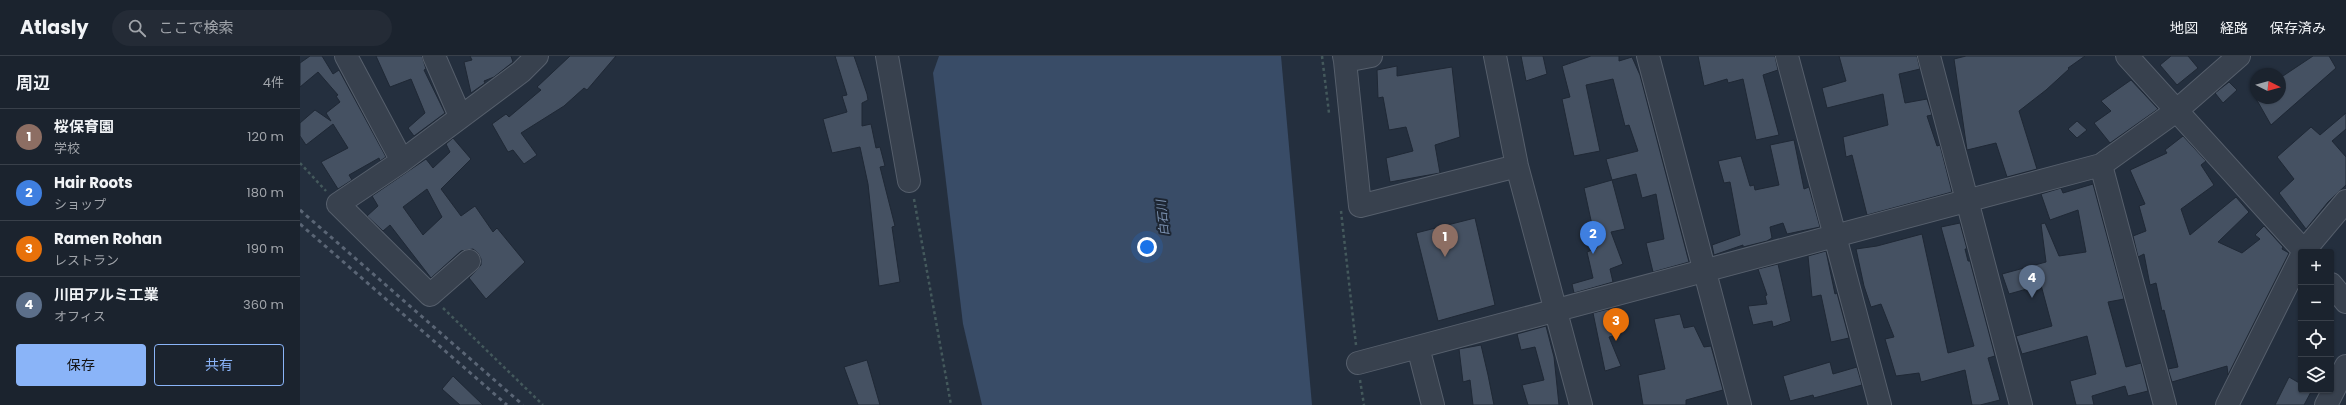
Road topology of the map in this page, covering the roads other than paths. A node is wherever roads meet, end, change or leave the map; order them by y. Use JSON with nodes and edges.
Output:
{"nodes":[{"id":1,"x":346,"y":56,"type":"edge"},
{"id":2,"x":434,"y":56,"type":"edge"},
{"id":3,"x":537,"y":56,"type":"edge"},
{"id":4,"x":887,"y":56,"type":"edge"},
{"id":5,"x":1371,"y":56,"type":"edge"},
{"id":6,"x":1495,"y":56,"type":"edge"},
{"id":7,"x":1648,"y":56,"type":"edge"},
{"id":8,"x":1787,"y":56,"type":"edge"},
{"id":9,"x":1929,"y":56,"type":"edge"},
{"id":10,"x":2127,"y":56,"type":"edge"},
{"id":11,"x":2239,"y":56,"type":"edge"},
{"id":12,"x":1344,"y":58,"type":"edge"},
{"id":13,"x":518,"y":64,"type":"edge"},
{"id":14,"x":2176,"y":111,"type":"junction"},
{"id":15,"x":460,"y":116,"type":"junction"},
{"id":16,"x":402,"y":161,"type":"junction"},
{"id":17,"x":2101,"y":165,"type":"junction"},
{"id":18,"x":1517,"y":166,"type":"junction"},
{"id":19,"x":911,"y":188,"type":"road end"},
{"id":20,"x":1967,"y":201,"type":"junction"},
{"id":21,"x":2346,"y":201,"type":"edge"},
{"id":22,"x":1835,"y":236,"type":"junction"},
{"id":23,"x":2299,"y":249,"type":"edge"},
{"id":24,"x":2306,"y":249,"type":"edge"},
{"id":25,"x":469,"y":261,"type":"dead end"},
{"id":26,"x":2298,"y":263,"type":"edge"},
{"id":27,"x":1705,"y":271,"type":"junction"},
{"id":28,"x":2332,"y":285,"type":"edge"},
{"id":29,"x":2346,"y":302,"type":"edge"},
{"id":30,"x":1556,"y":311,"type":"junction"},
{"id":31,"x":1418,"y":347,"type":"junction"},
{"id":32,"x":1358,"y":363,"type":"road end"},
{"id":33,"x":2346,"y":366,"type":"edge"},
{"id":34,"x":1433,"y":405,"type":"edge"},
{"id":35,"x":1581,"y":405,"type":"edge"},
{"id":36,"x":1740,"y":405,"type":"edge"},
{"id":37,"x":1880,"y":405,"type":"edge"},
{"id":38,"x":2021,"y":405,"type":"edge"},
{"id":39,"x":2165,"y":405,"type":"edge"},
{"id":40,"x":2227,"y":405,"type":"edge"},
{"id":41,"x":2326,"y":405,"type":"edge"}],
"edges":[{"from":1,"to":16,"type":"street"},
{"from":2,"to":15,"type":"street"},
{"from":3,"to":13,"type":"street"},
{"from":4,"to":19,"type":"street"},
{"from":5,"to":12,"type":"street"},
{"from":6,"to":18,"type":"street"},
{"from":7,"to":27,"type":"street"},
{"from":8,"to":22,"type":"street"},
{"from":9,"to":20,"type":"street"},
{"from":10,"to":14,"type":"street"},
{"from":11,"to":14,"type":"street"},
{"from":12,"to":18,"type":"street"},
{"from":13,"to":15,"type":"street"},
{"from":14,"to":17,"type":"street"},
{"from":14,"to":23,"type":"street"},
{"from":15,"to":16,"type":"street"},
{"from":16,"to":25,"type":"street"},
{"from":17,"to":20,"type":"street"},
{"from":17,"to":39,"type":"street"},
{"from":18,"to":30,"type":"street"},
{"from":20,"to":22,"type":"street"},
{"from":20,"to":38,"type":"street"},
{"from":21,"to":24,"type":"street"},
{"from":22,"to":27,"type":"street"},
{"from":22,"to":37,"type":"street"},
{"from":26,"to":40,"type":"street"},
{"from":27,"to":30,"type":"street"},
{"from":27,"to":36,"type":"street"},
{"from":28,"to":29,"type":"street"},
{"from":30,"to":31,"type":"street"},
{"from":30,"to":35,"type":"street"},
{"from":31,"to":32,"type":"street"},
{"from":31,"to":34,"type":"street"},
{"from":33,"to":41,"type":"street"}]}
